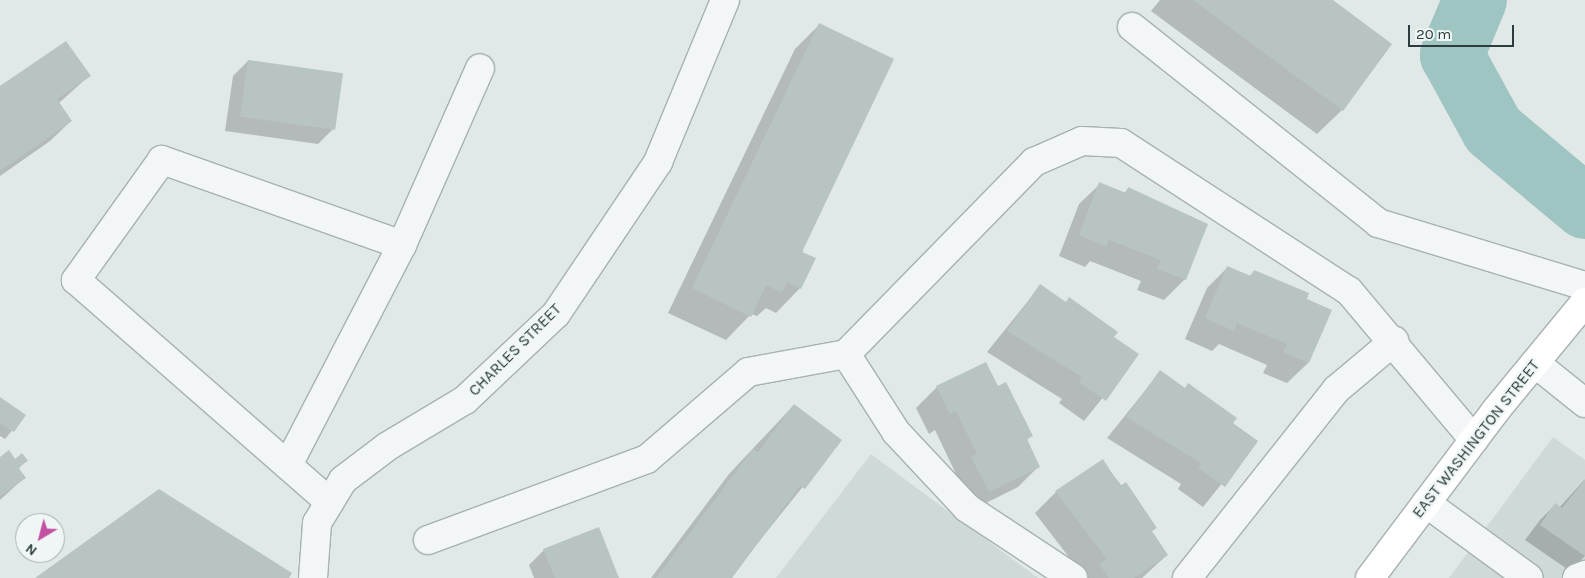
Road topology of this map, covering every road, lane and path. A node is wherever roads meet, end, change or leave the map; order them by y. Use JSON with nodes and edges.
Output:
{"nodes":[{"id":1,"x":724,"y":0,"type":"edge"},
{"id":2,"x":1132,"y":27,"type":"dead end"},
{"id":3,"x":480,"y":68,"type":"dead end"},
{"id":4,"x":402,"y":245,"type":"junction"},
{"id":5,"x":1585,"y":286,"type":"edge"},
{"id":6,"x":1585,"y":302,"type":"edge"},
{"id":7,"x":1394,"y":341,"type":"junction"},
{"id":8,"x":846,"y":354,"type":"junction"},
{"id":9,"x":1535,"y":363,"type":"junction"},
{"id":10,"x":1585,"y":403,"type":"edge"},
{"id":11,"x":1474,"y":440,"type":"junction"},
{"id":12,"x":288,"y":465,"type":"junction"},
{"id":13,"x":330,"y":502,"type":"junction"},
{"id":14,"x":1426,"y":503,"type":"junction"},
{"id":15,"x":428,"y":540,"type":"dead end"},
{"id":16,"x":1585,"y":575,"type":"edge"},
{"id":17,"x":313,"y":578,"type":"edge"},
{"id":18,"x":1073,"y":578,"type":"edge"},
{"id":19,"x":1186,"y":578,"type":"edge"},
{"id":20,"x":1370,"y":578,"type":"edge"},
{"id":21,"x":1529,"y":578,"type":"edge"},
{"id":22,"x":1577,"y":578,"type":"edge"}],
"edges":[{"from":1,"to":13,"type":"street","name":"CHARLES STREET"},
{"from":2,"to":5,"type":"street"},
{"from":3,"to":4,"type":"street"},
{"from":4,"to":12,"type":"street"},
{"from":4,"to":12,"type":"street"},
{"from":6,"to":9,"type":"main road","name":"EAST WASHINGTON STREET"},
{"from":7,"to":8,"type":"street"},
{"from":7,"to":11,"type":"street"},
{"from":7,"to":19,"type":"street"},
{"from":8,"to":15,"type":"street"},
{"from":8,"to":18,"type":"street"},
{"from":9,"to":10,"type":"street"},
{"from":9,"to":11,"type":"main road","name":"EAST WASHINGTON STREET"},
{"from":11,"to":14,"type":"main road","name":"EAST WASHINGTON STREET"},
{"from":12,"to":13,"type":"street"},
{"from":13,"to":17,"type":"street","name":"CHARLES STREET"},
{"from":14,"to":20,"type":"main road","name":"EAST WASHINGTON STREET"},
{"from":14,"to":21,"type":"street"},
{"from":16,"to":22,"type":"street"}]}
